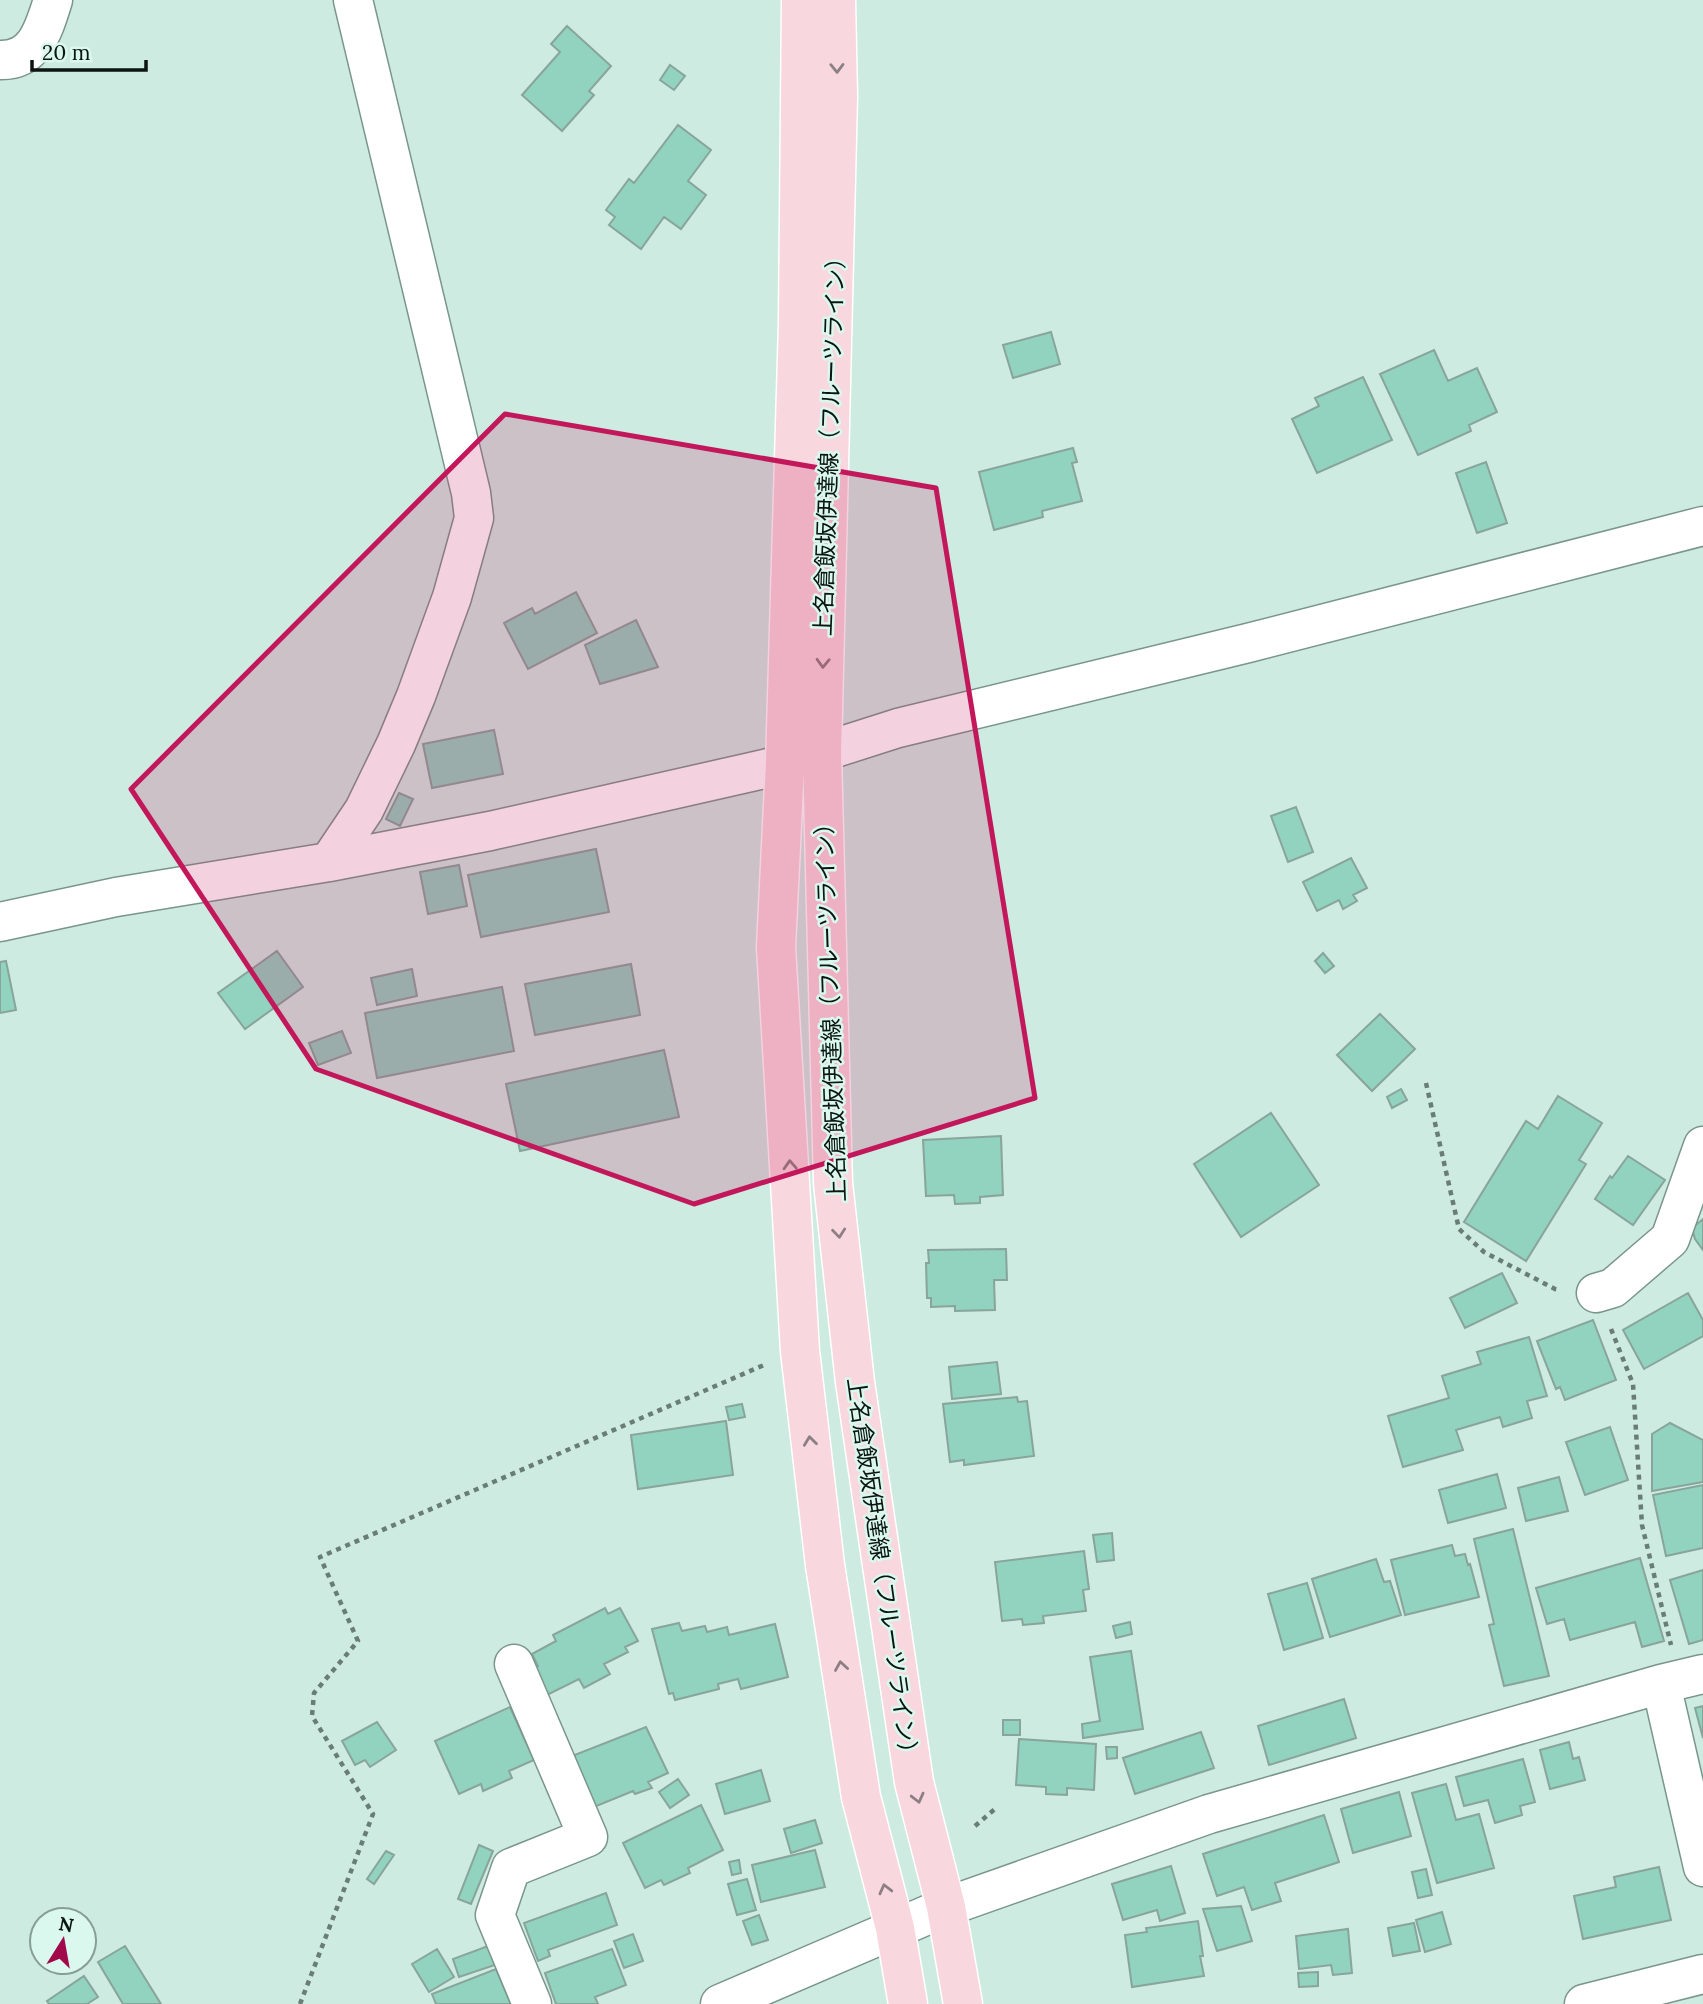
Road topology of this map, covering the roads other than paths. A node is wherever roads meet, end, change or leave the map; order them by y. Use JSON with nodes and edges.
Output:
{"nodes":[{"id":1,"x":53,"y":0,"type":"edge"},
{"id":2,"x":353,"y":0,"type":"edge"},
{"id":3,"x":802,"y":0,"type":"edge"},
{"id":4,"x":836,"y":0,"type":"edge"},
{"id":5,"x":0,"y":60,"type":"edge"},
{"id":6,"x":1703,"y":526,"type":"edge"},
{"id":7,"x":822,"y":752,"type":"junction"},
{"id":8,"x":785,"y":764,"type":"junction"},
{"id":9,"x":329,"y":862,"type":"junction"},
{"id":10,"x":0,"y":922,"type":"edge"},
{"id":11,"x":1703,"y":1146,"type":"edge"},
{"id":12,"x":1596,"y":1293,"type":"road end"},
{"id":13,"x":514,"y":1664,"type":"dead end"},
{"id":14,"x":1681,"y":1679,"type":"edge"},
{"id":15,"x":1703,"y":1867,"type":"edge"},
{"id":16,"x":946,"y":1907,"type":"junction"},
{"id":17,"x":895,"y":1928,"type":"junction"},
{"id":18,"x":1703,"y":1974,"type":"edge"},
{"id":19,"x":532,"y":2004,"type":"edge"},
{"id":20,"x":720,"y":2004,"type":"edge"},
{"id":21,"x":908,"y":2004,"type":"edge"},
{"id":22,"x":963,"y":2004,"type":"edge"},
{"id":23,"x":1584,"y":2004,"type":"edge"}],
"edges":[{"from":1,"to":5,"type":"street"},
{"from":2,"to":9,"type":"street"},
{"from":3,"to":8,"type":"main road","name":"上名倉飯坂伊達線（フルーツライン）"},
{"from":4,"to":7,"type":"main road","name":"上名倉飯坂伊達線（フルーツライン）","one_way":true},
{"from":6,"to":7,"type":"street"},
{"from":7,"to":8,"type":"street"},
{"from":7,"to":16,"type":"main road","name":"上名倉飯坂伊達線（フルーツライン）","one_way":true},
{"from":8,"to":9,"type":"street"},
{"from":17,"to":8,"type":"main road","name":"上名倉飯坂伊達線（フルーツライン）","one_way":true},
{"from":9,"to":10,"type":"street"},
{"from":11,"to":12,"type":"street"},
{"from":13,"to":19,"type":"street"},
{"from":14,"to":15,"type":"street"},
{"from":14,"to":16,"type":"street"},
{"from":16,"to":17,"type":"street"},
{"from":16,"to":22,"type":"main road","name":"上名倉飯坂伊達線（フルーツライン）"},
{"from":17,"to":20,"type":"street"},
{"from":17,"to":21,"type":"main road","name":"上名倉飯坂伊達線（フルーツライン）"},
{"from":18,"to":23,"type":"street"}]}
